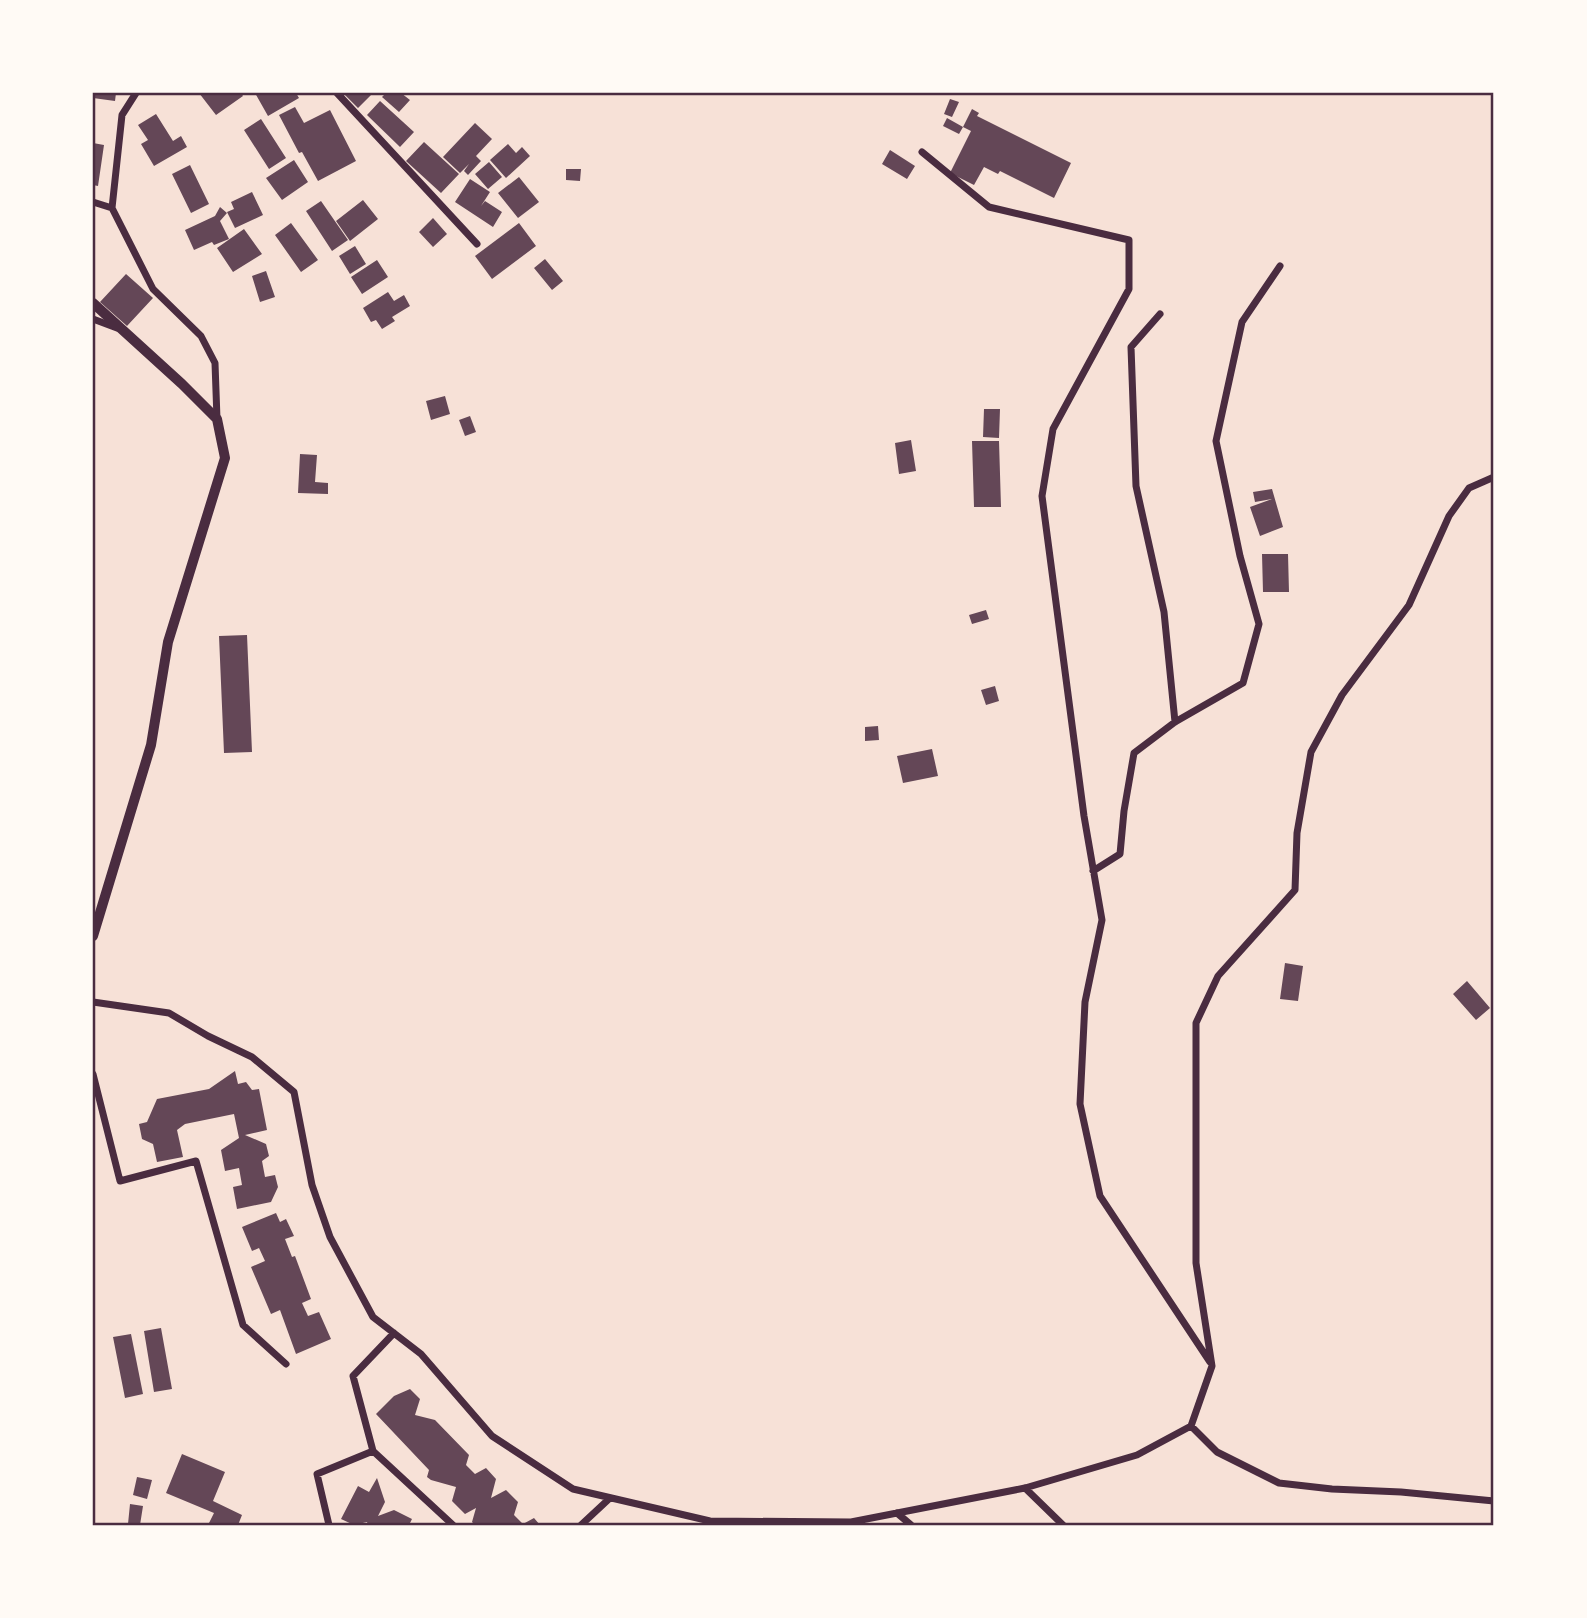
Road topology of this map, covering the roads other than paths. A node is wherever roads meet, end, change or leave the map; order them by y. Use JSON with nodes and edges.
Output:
{"nodes":[{"id":1,"x":136,"y":93,"type":"edge"},
{"id":2,"x":337,"y":93,"type":"edge"},
{"id":3,"x":922,"y":152,"type":"dead end"},
{"id":4,"x":93,"y":202,"type":"edge"},
{"id":5,"x":112,"y":208,"type":"junction"},
{"id":6,"x":477,"y":244,"type":"dead end"},
{"id":7,"x":1280,"y":266,"type":"dead end"},
{"id":8,"x":93,"y":303,"type":"edge"},
{"id":9,"x":1160,"y":314,"type":"dead end"},
{"id":10,"x":93,"y":318,"type":"edge"},
{"id":11,"x":124,"y":331,"type":"junction"},
{"id":12,"x":217,"y":419,"type":"junction"},
{"id":13,"x":1494,"y":477,"type":"edge"},
{"id":14,"x":1175,"y":722,"type":"junction"},
{"id":15,"x":1093,"y":872,"type":"junction"},
{"id":16,"x":93,"y":936,"type":"edge"},
{"id":17,"x":93,"y":1002,"type":"edge"},
{"id":18,"x":93,"y":1074,"type":"edge"},
{"id":19,"x":394,"y":1333,"type":"junction"},
{"id":20,"x":286,"y":1364,"type":"dead end"},
{"id":21,"x":1212,"y":1366,"type":"junction"},
{"id":22,"x":1191,"y":1426,"type":"junction"},
{"id":23,"x":373,"y":1451,"type":"junction"},
{"id":24,"x":1025,"y":1488,"type":"junction"},
{"id":25,"x":610,"y":1498,"type":"junction"},
{"id":26,"x":1494,"y":1502,"type":"edge"},
{"id":27,"x":897,"y":1513,"type":"junction"},
{"id":28,"x":795,"y":1524,"type":"edge"},
{"id":29,"x":823,"y":1524,"type":"edge"},
{"id":30,"x":329,"y":1525,"type":"edge"},
{"id":31,"x":453,"y":1525,"type":"edge"},
{"id":32,"x":581,"y":1525,"type":"edge"},
{"id":33,"x":911,"y":1525,"type":"edge"},
{"id":34,"x":1063,"y":1525,"type":"edge"}],
"edges":[{"from":1,"to":5,"type":"street"},
{"from":2,"to":6,"type":"street"},
{"from":3,"to":15,"type":"street"},
{"from":4,"to":5,"type":"street"},
{"from":5,"to":12,"type":"street"},
{"from":7,"to":14,"type":"street"},
{"from":8,"to":11,"type":"main road"},
{"from":9,"to":14,"type":"street"},
{"from":10,"to":11,"type":"street"},
{"from":11,"to":12,"type":"main road"},
{"from":12,"to":16,"type":"main road"},
{"from":13,"to":21,"type":"street"},
{"from":14,"to":15,"type":"street"},
{"from":15,"to":21,"type":"street"},
{"from":17,"to":19,"type":"street"},
{"from":18,"to":20,"type":"street"},
{"from":19,"to":23,"type":"street"},
{"from":19,"to":25,"type":"street"},
{"from":21,"to":22,"type":"street"},
{"from":22,"to":24,"type":"street"},
{"from":22,"to":26,"type":"street"},
{"from":23,"to":30,"type":"street"},
{"from":23,"to":31,"type":"street"},
{"from":24,"to":27,"type":"street"},
{"from":24,"to":34,"type":"street"},
{"from":25,"to":28,"type":"street"},
{"from":25,"to":32,"type":"street"},
{"from":27,"to":29,"type":"street"},
{"from":27,"to":33,"type":"street"},
{"from":28,"to":29,"type":"street"}]}
